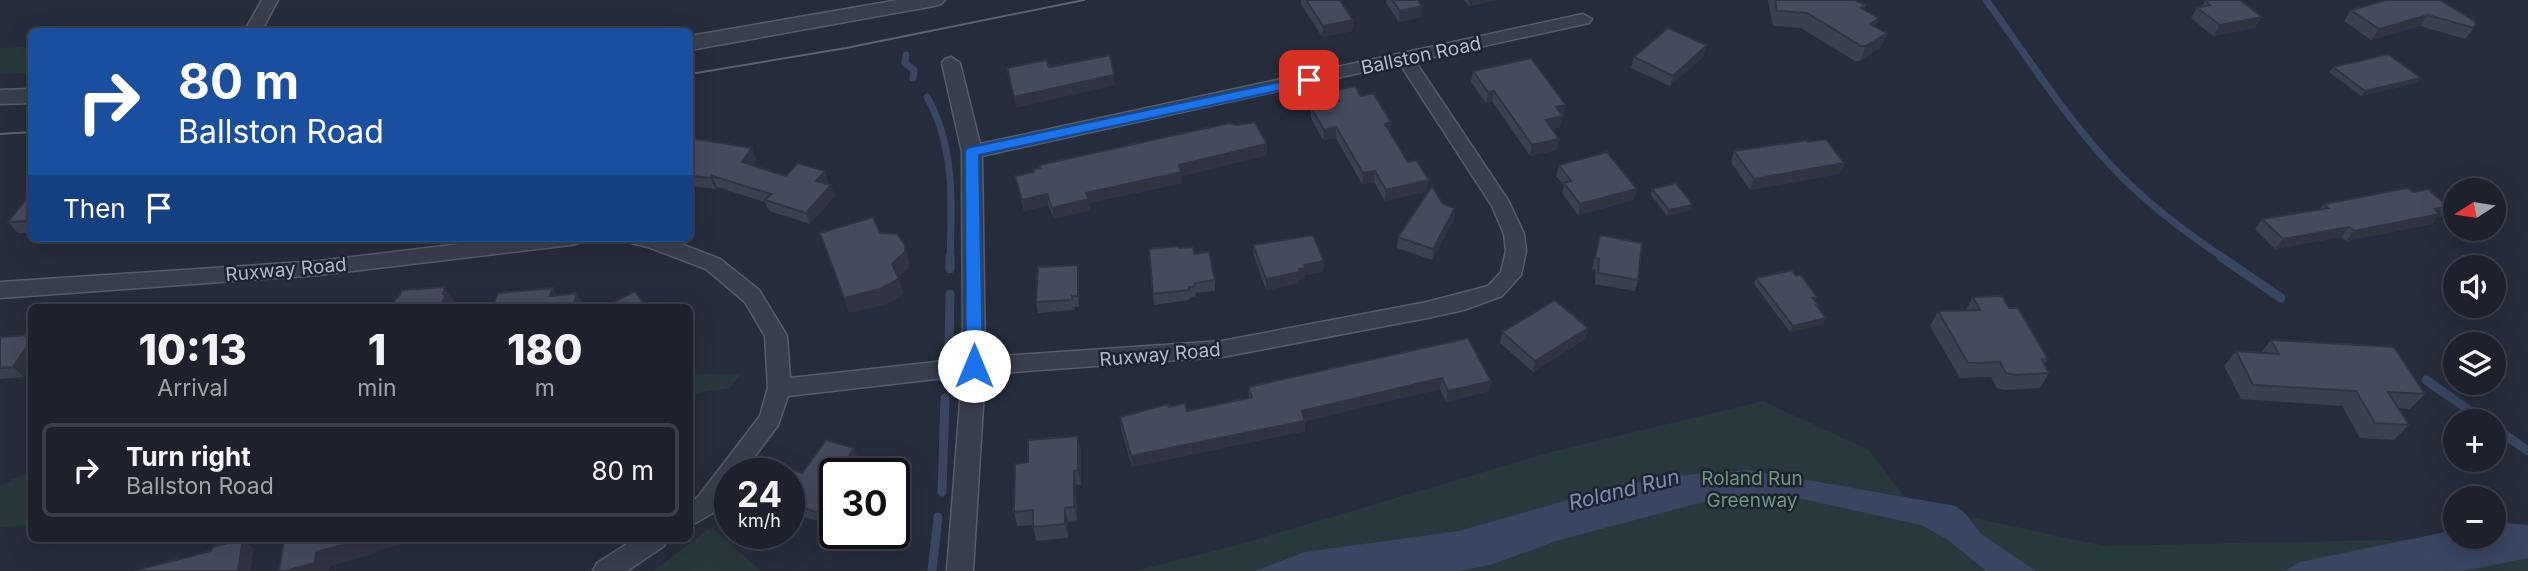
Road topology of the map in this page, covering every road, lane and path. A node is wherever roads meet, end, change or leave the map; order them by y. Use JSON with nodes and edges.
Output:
{"nodes":[{"id":1,"x":270,"y":0,"type":"edge"},
{"id":2,"x":934,"y":0,"type":"edge"},
{"id":3,"x":861,"y":7,"type":"edge"},
{"id":4,"x":1583,"y":19,"type":"dead end"},
{"id":5,"x":254,"y":28,"type":"edge"},
{"id":6,"x":693,"y":42,"type":"edge"},
{"id":7,"x":1405,"y":59,"type":"junction"},
{"id":8,"x":951,"y":63,"type":"dead end"},
{"id":9,"x":28,"y":96,"type":"edge"},
{"id":10,"x":0,"y":97,"type":"edge"},
{"id":11,"x":972,"y":152,"type":"junction"},
{"id":12,"x":538,"y":242,"type":"edge"},
{"id":13,"x":656,"y":242,"type":"edge"},
{"id":14,"x":0,"y":290,"type":"edge"},
{"id":15,"x":974,"y":366,"type":"junction"},
{"id":16,"x":779,"y":388,"type":"junction"},
{"id":17,"x":693,"y":514,"type":"edge"},
{"id":18,"x":650,"y":542,"type":"edge"},
{"id":19,"x":606,"y":571,"type":"edge"},
{"id":20,"x":960,"y":571,"type":"edge"}],
"edges":[{"from":1,"to":5,"type":"street"},
{"from":2,"to":3,"type":"street"},
{"from":3,"to":6,"type":"street"},
{"from":4,"to":7,"type":"street","name":"Ballston Road"},
{"from":7,"to":11,"type":"street","name":"Ballston Road"},
{"from":7,"to":15,"type":"street","name":"Ruxway Road"},
{"from":8,"to":11,"type":"street"},
{"from":9,"to":10,"type":"street"},
{"from":11,"to":15,"type":"street"},
{"from":12,"to":14,"type":"street","name":"Ruxway Road"},
{"from":13,"to":16,"type":"street"},
{"from":15,"to":16,"type":"street","name":"Ruxway Road"},
{"from":15,"to":20,"type":"street"},
{"from":16,"to":17,"type":"street"},
{"from":18,"to":19,"type":"street"}]}
